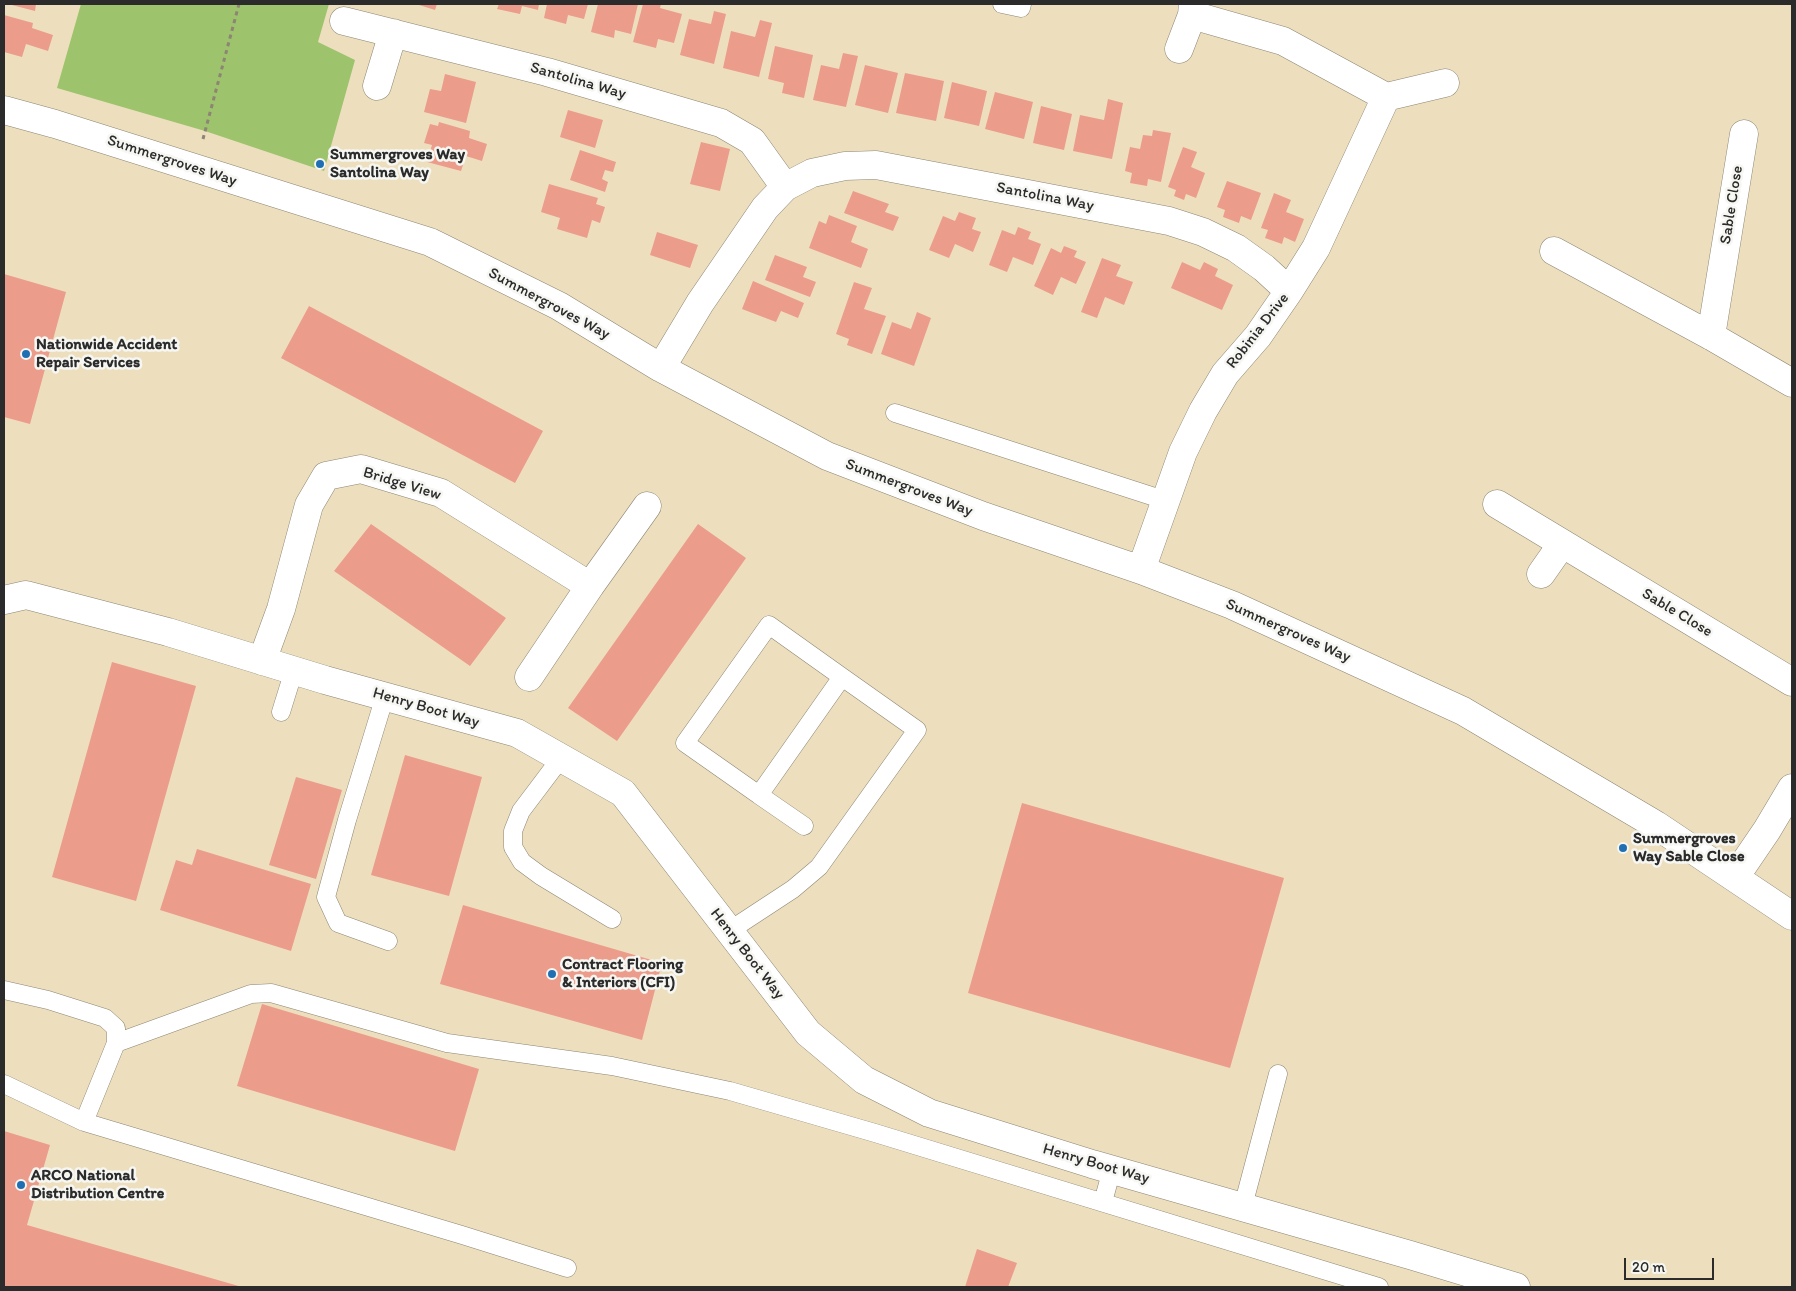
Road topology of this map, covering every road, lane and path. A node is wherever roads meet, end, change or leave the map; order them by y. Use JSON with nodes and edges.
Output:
{"nodes":[{"id":1,"x":239,"y":4,"type":"edge"},
{"id":2,"x":1002,"y":4,"type":"edge"},
{"id":3,"x":1022,"y":4,"type":"edge"},
{"id":4,"x":1192,"y":9,"type":"edge"},
{"id":5,"x":344,"y":21,"type":"dead end"},
{"id":6,"x":392,"y":33,"type":"junction"},
{"id":7,"x":1179,"y":49,"type":"dead end"},
{"id":8,"x":1445,"y":84,"type":"dead end"},
{"id":9,"x":377,"y":86,"type":"dead end"},
{"id":10,"x":1386,"y":97,"type":"junction"},
{"id":11,"x":4,"y":110,"type":"edge"},
{"id":12,"x":1744,"y":134,"type":"dead end"},
{"id":13,"x":202,"y":139,"type":"dead end"},
{"id":14,"x":784,"y":187,"type":"junction"},
{"id":15,"x":1554,"y":251,"type":"dead end"},
{"id":16,"x":1289,"y":291,"type":"junction"},
{"id":17,"x":1711,"y":336,"type":"junction"},
{"id":18,"x":661,"y":368,"type":"junction"},
{"id":19,"x":1792,"y":383,"type":"edge"},
{"id":20,"x":895,"y":413,"type":"dead end"},
{"id":21,"x":1164,"y":500,"type":"junction"},
{"id":22,"x":1497,"y":504,"type":"dead end"},
{"id":23,"x":647,"y":506,"type":"dead end"},
{"id":24,"x":1562,"y":544,"type":"junction"},
{"id":25,"x":1141,"y":570,"type":"junction"},
{"id":26,"x":1541,"y":574,"type":"dead end"},
{"id":27,"x":590,"y":586,"type":"junction"},
{"id":28,"x":4,"y":600,"type":"edge"},
{"id":29,"x":262,"y":661,"type":"junction"},
{"id":30,"x":294,"y":670,"type":"junction"},
{"id":31,"x":529,"y":677,"type":"dead end"},
{"id":32,"x":842,"y":677,"type":"junction"},
{"id":33,"x":1792,"y":682,"type":"edge"},
{"id":34,"x":385,"y":696,"type":"junction"},
{"id":35,"x":281,"y":712,"type":"dead end"},
{"id":36,"x":561,"y":758,"type":"junction"},
{"id":37,"x":1792,"y":788,"type":"edge"},
{"id":38,"x":759,"y":795,"type":"junction"},
{"id":39,"x":804,"y":826,"type":"dead end"},
{"id":40,"x":1735,"y":877,"type":"junction"},
{"id":41,"x":1792,"y":916,"type":"edge"},
{"id":42,"x":612,"y":919,"type":"dead end"},
{"id":43,"x":729,"y":931,"type":"junction"},
{"id":44,"x":388,"y":941,"type":"dead end"},
{"id":45,"x":4,"y":990,"type":"edge"},
{"id":46,"x":116,"y":1043,"type":"junction"},
{"id":47,"x":1278,"y":1074,"type":"dead end"},
{"id":48,"x":4,"y":1084,"type":"edge"},
{"id":49,"x":84,"y":1122,"type":"junction"},
{"id":50,"x":1112,"y":1170,"type":"junction"},
{"id":51,"x":1103,"y":1202,"type":"junction"},
{"id":52,"x":1243,"y":1206,"type":"junction"},
{"id":53,"x":567,"y":1268,"type":"dead end"},
{"id":54,"x":1379,"y":1287,"type":"edge"},
{"id":55,"x":1516,"y":1287,"type":"edge"}],
"edges":[{"from":1,"to":13,"type":"path"},
{"from":2,"to":3,"type":"lane"},
{"from":4,"to":7,"type":"street"},
{"from":4,"to":10,"type":"street"},
{"from":5,"to":6,"type":"street","name":"Santolina Way"},
{"from":6,"to":9,"type":"street"},
{"from":6,"to":14,"type":"street","name":"Santolina Way"},
{"from":8,"to":10,"type":"street"},
{"from":10,"to":16,"type":"street","name":"Robinia Drive"},
{"from":11,"to":18,"type":"street","name":"Summergroves Way"},
{"from":12,"to":17,"type":"street","name":"Sable Close"},
{"from":14,"to":16,"type":"street","name":"Santolina Way"},
{"from":14,"to":18,"type":"street","name":"Santolina Way"},
{"from":15,"to":17,"type":"street"},
{"from":16,"to":21,"type":"street","name":"Robinia Drive"},
{"from":17,"to":19,"type":"street"},
{"from":18,"to":25,"type":"street","name":"Summergroves Way"},
{"from":20,"to":21,"type":"lane"},
{"from":21,"to":25,"type":"street","name":"Robinia Drive"},
{"from":22,"to":24,"type":"street","name":"Sable Close"},
{"from":23,"to":27,"type":"street"},
{"from":24,"to":26,"type":"street"},
{"from":24,"to":33,"type":"street","name":"Sable Close"},
{"from":25,"to":40,"type":"street","name":"Summergroves Way"},
{"from":27,"to":29,"type":"street","name":"Bridge View"},
{"from":27,"to":31,"type":"street"},
{"from":28,"to":29,"type":"street","name":"Henry Boot Way"},
{"from":29,"to":30,"type":"street","name":"Henry Boot Way"},
{"from":30,"to":34,"type":"street","name":"Henry Boot Way"},
{"from":30,"to":35,"type":"lane"},
{"from":32,"to":38,"type":"lane"},
{"from":32,"to":38,"type":"lane"},
{"from":32,"to":43,"type":"lane"},
{"from":34,"to":36,"type":"street","name":"Henry Boot Way"},
{"from":34,"to":44,"type":"lane"},
{"from":36,"to":42,"type":"lane"},
{"from":36,"to":43,"type":"street","name":"Henry Boot Way"},
{"from":37,"to":40,"type":"street"},
{"from":38,"to":39,"type":"lane"},
{"from":40,"to":41,"type":"street","name":"Summergroves Way"},
{"from":43,"to":50,"type":"street","name":"Henry Boot Way"},
{"from":45,"to":46,"type":"lane"},
{"from":46,"to":49,"type":"lane"},
{"from":46,"to":51,"type":"lane"},
{"from":47,"to":52,"type":"lane"},
{"from":48,"to":49,"type":"lane"},
{"from":49,"to":53,"type":"lane"},
{"from":50,"to":51,"type":"lane"},
{"from":50,"to":52,"type":"street","name":"Henry Boot Way"},
{"from":51,"to":54,"type":"lane"},
{"from":52,"to":55,"type":"street","name":"Henry Boot Way"}]}
